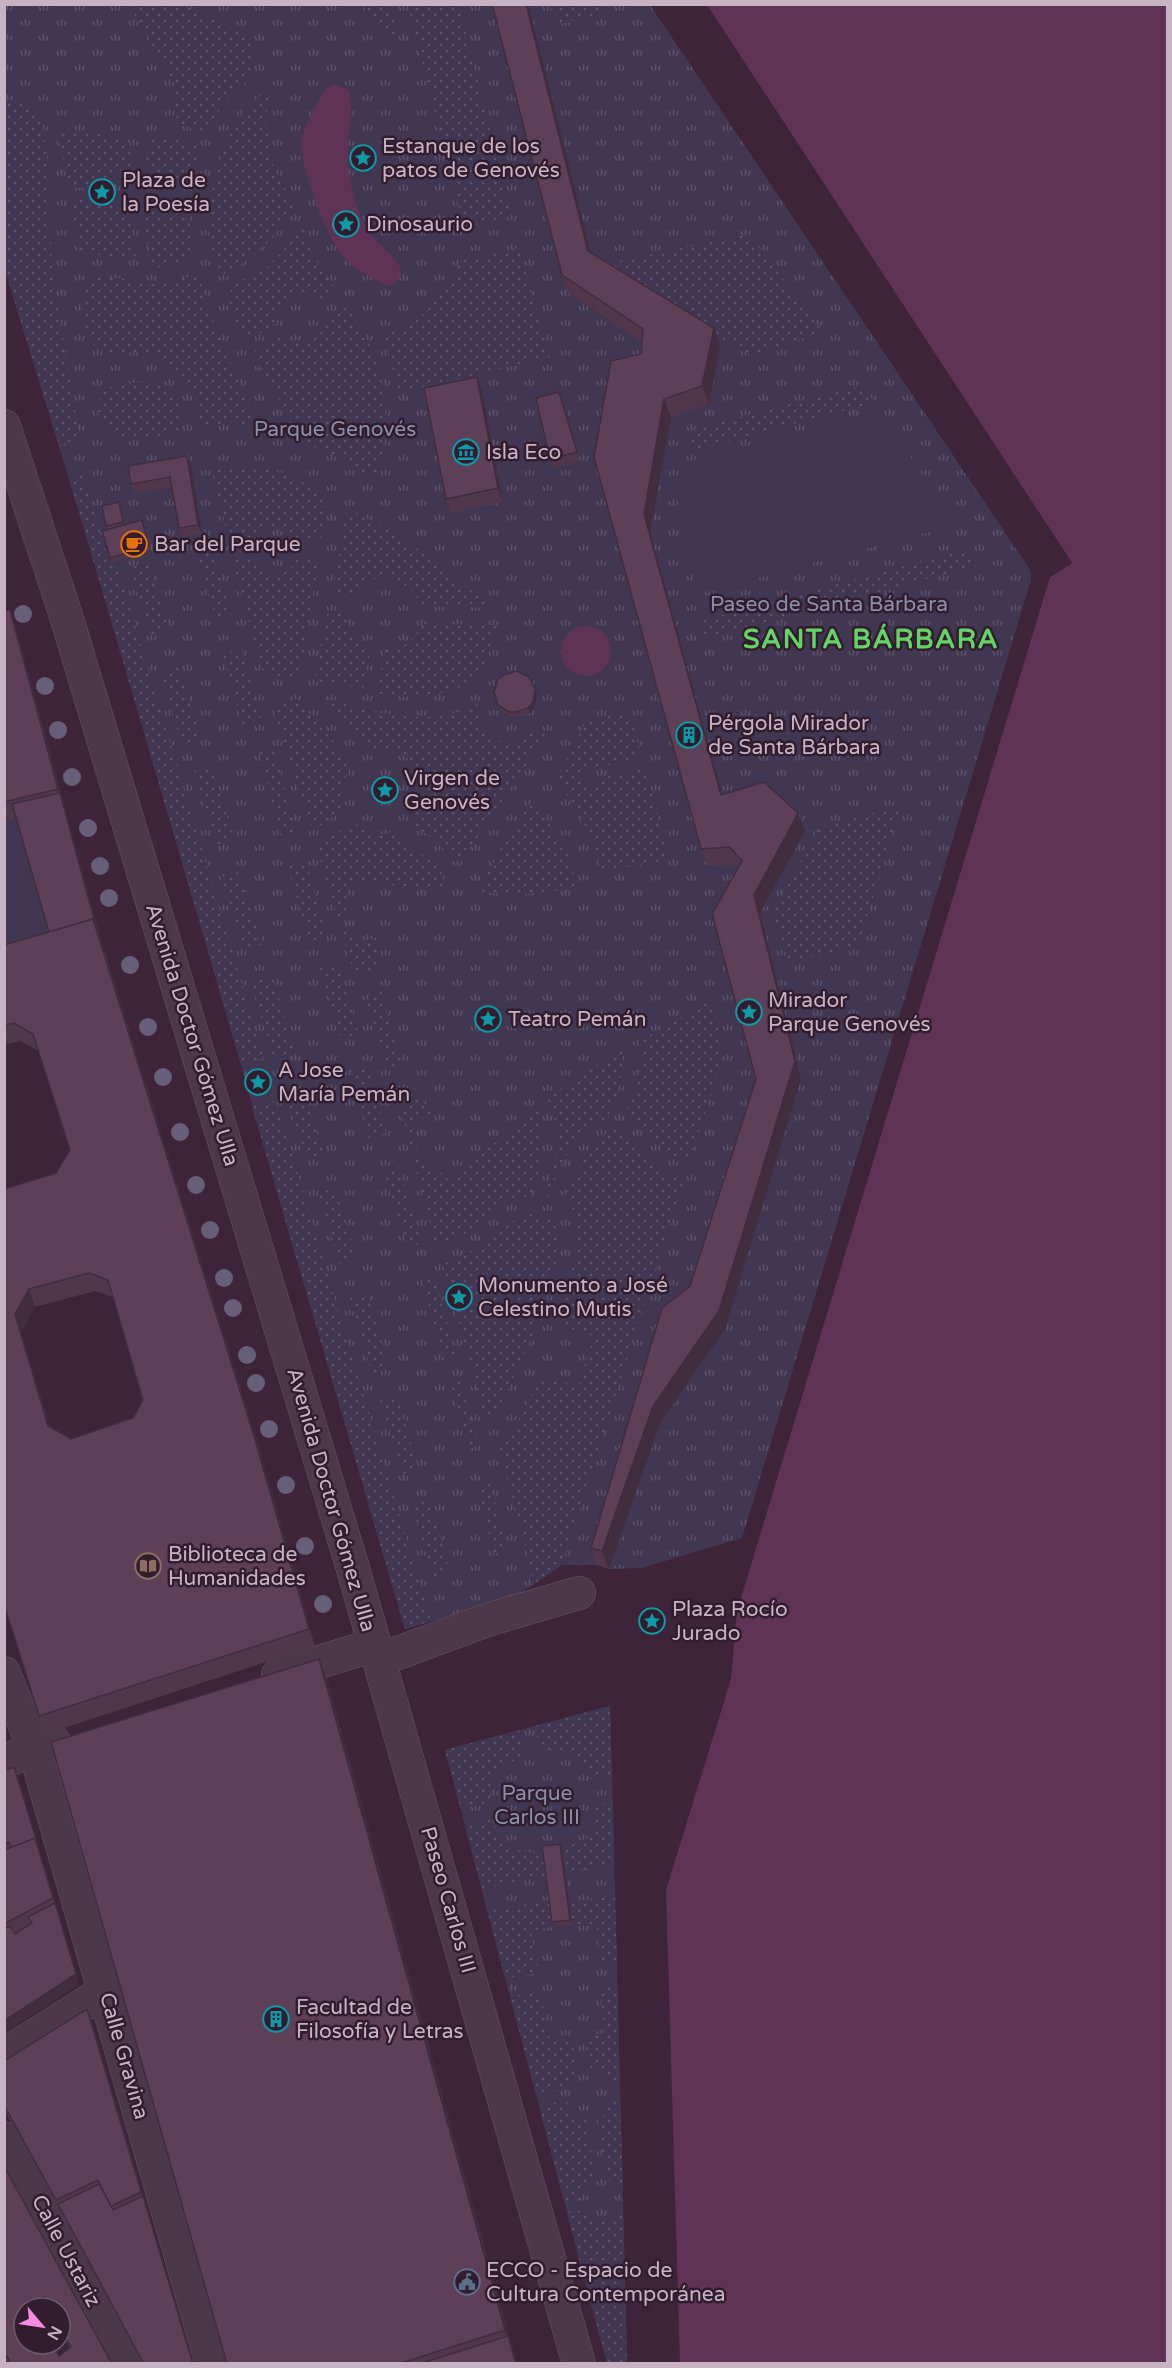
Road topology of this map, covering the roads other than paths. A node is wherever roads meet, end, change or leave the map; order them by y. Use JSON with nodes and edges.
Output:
{"nodes":[{"id":1,"x":4,"y":426,"type":"edge"},
{"id":2,"x":12,"y":482,"type":"edge"},
{"id":3,"x":579,"y":1593,"type":"dead end"},
{"id":4,"x":376,"y":1653,"type":"junction"},
{"id":5,"x":4,"y":1672,"type":"edge"},
{"id":6,"x":250,"y":1683,"type":"edge"},
{"id":7,"x":83,"y":1733,"type":"edge"},
{"id":8,"x":19,"y":1742,"type":"edge"},
{"id":9,"x":4,"y":1762,"type":"edge"},
{"id":10,"x":105,"y":1992,"type":"junction"},
{"id":11,"x":4,"y":2055,"type":"edge"},
{"id":12,"x":4,"y":2138,"type":"edge"},
{"id":13,"x":127,"y":2364,"type":"edge"},
{"id":14,"x":212,"y":2364,"type":"edge"},
{"id":15,"x":579,"y":2364,"type":"edge"}],
"edges":[{"from":1,"to":2,"type":"street","name":"Avenida Doctor Gómez Ulla"},
{"from":2,"to":4,"type":"street","name":"Avenida Doctor Gómez Ulla"},
{"from":3,"to":4,"type":"street"},
{"from":4,"to":6,"type":"street"},
{"from":4,"to":15,"type":"street","name":"Paseo Carlos III"},
{"from":5,"to":8,"type":"street","name":"Calle Gravina"},
{"from":7,"to":8,"type":"street"},
{"from":8,"to":9,"type":"street"},
{"from":8,"to":10,"type":"street","name":"Calle Gravina"},
{"from":10,"to":11,"type":"street"},
{"from":10,"to":14,"type":"street","name":"Calle Gravina"},
{"from":12,"to":13,"type":"street","name":"Calle Ustariz"}]}
